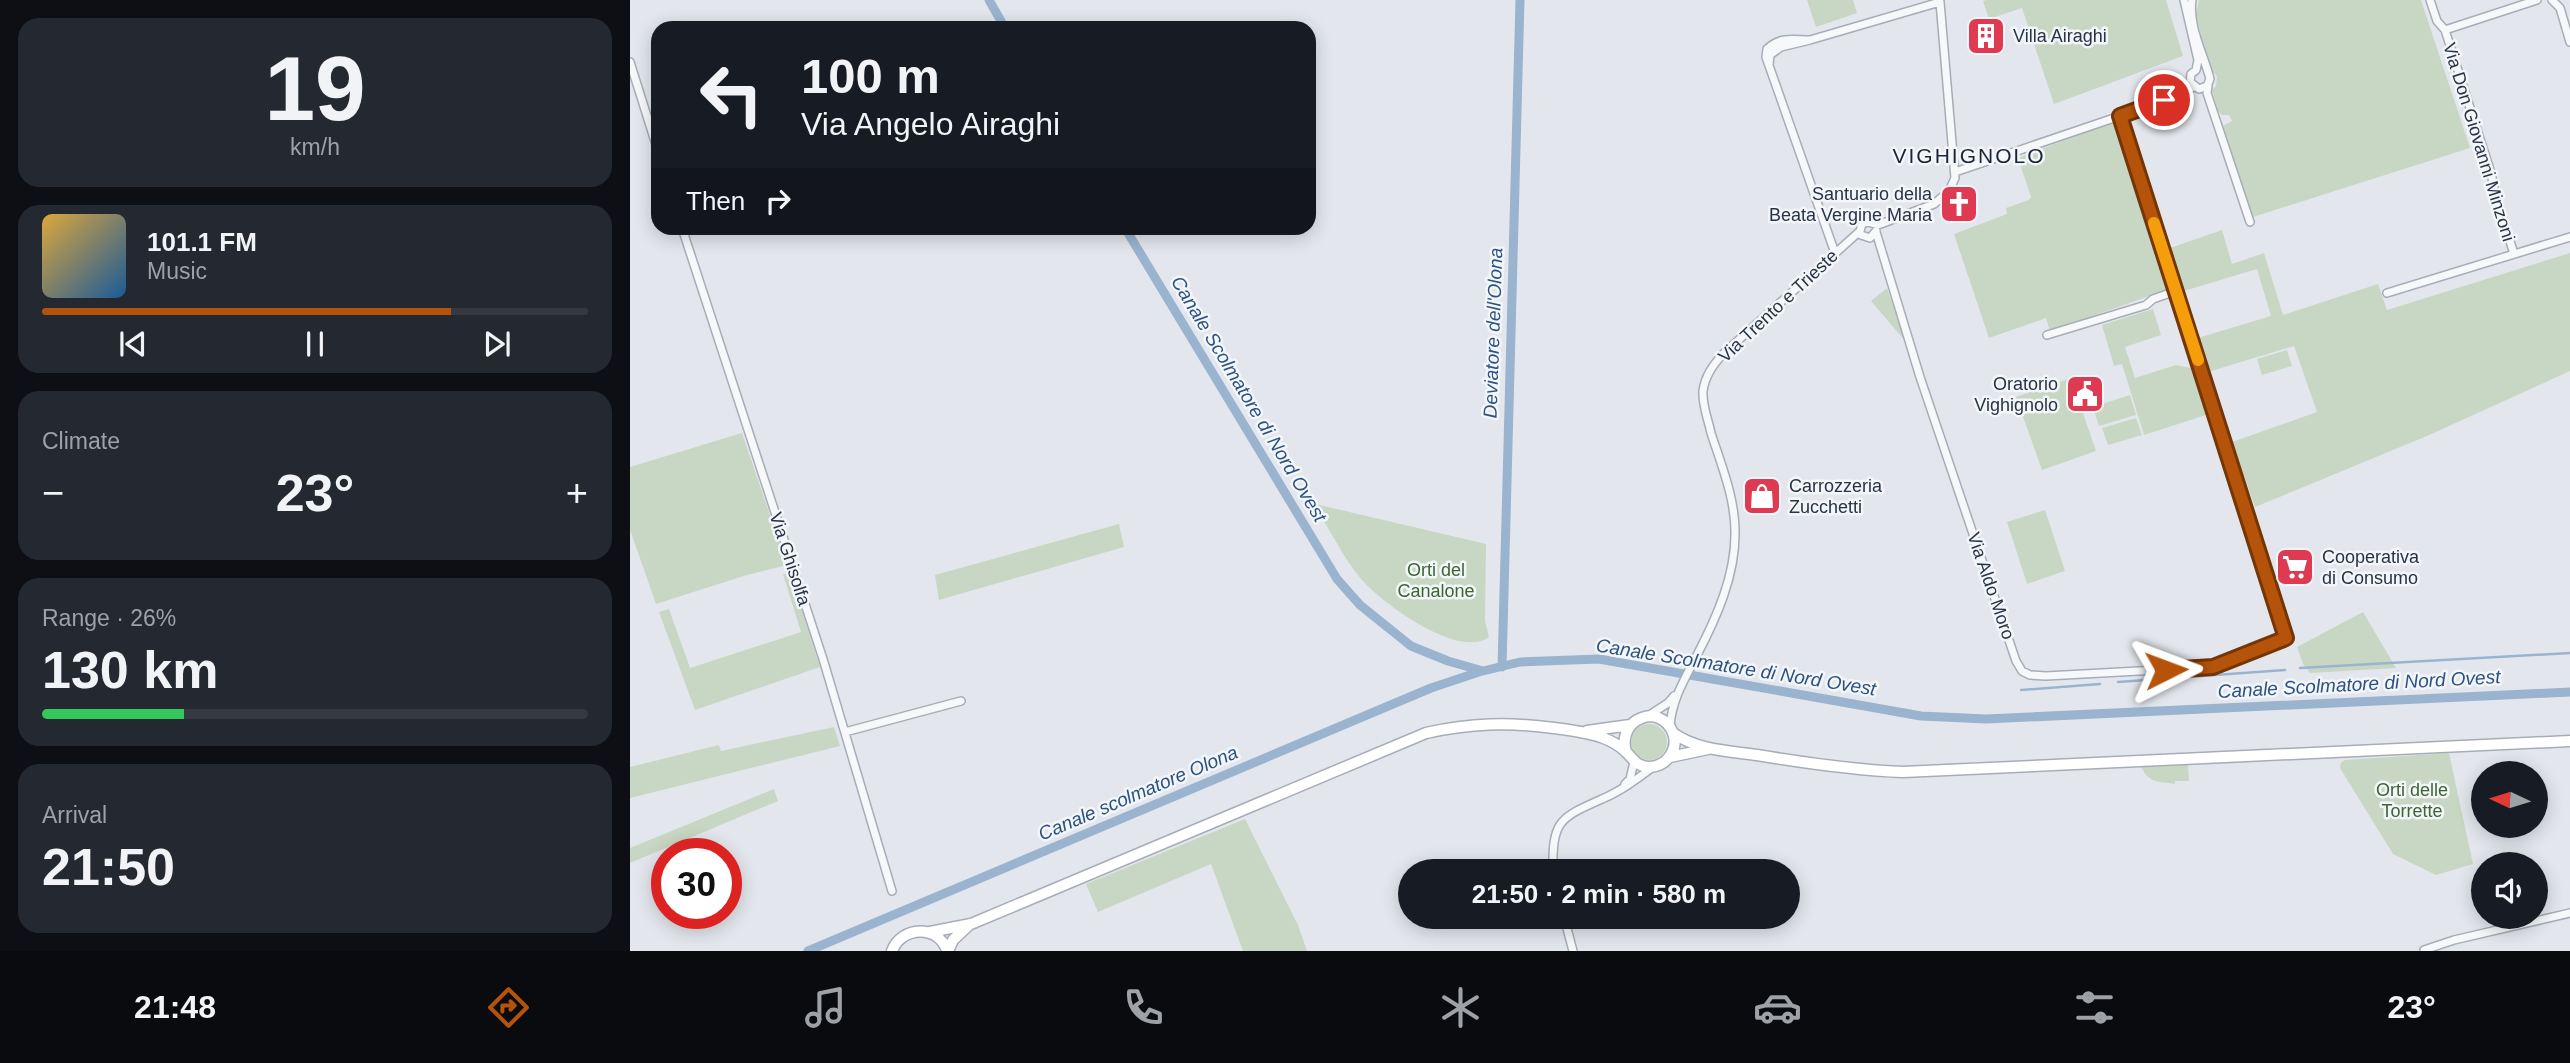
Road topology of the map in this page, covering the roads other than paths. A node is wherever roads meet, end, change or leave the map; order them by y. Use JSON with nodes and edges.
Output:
{"nodes":[{"id":1,"x":2184,"y":0,"type":"edge"},
{"id":2,"x":2192,"y":0,"type":"edge"},
{"id":3,"x":2430,"y":0,"type":"edge"},
{"id":4,"x":2536,"y":0,"type":"edge"},
{"id":5,"x":2552,"y":0,"type":"edge"},
{"id":6,"x":2445,"y":30,"type":"junction"},
{"id":7,"x":2570,"y":42,"type":"edge"},
{"id":8,"x":630,"y":62,"type":"edge"},
{"id":9,"x":2196,"y":70,"type":"junction"},
{"id":10,"x":2206,"y":70,"type":"junction"},
{"id":11,"x":2198,"y":88,"type":"junction"},
{"id":12,"x":2120,"y":116,"type":"junction"},
{"id":13,"x":651,"y":129,"type":"edge"},
{"id":14,"x":1955,"y":172,"type":"junction"},
{"id":15,"x":2250,"y":222,"type":"dead end"},
{"id":16,"x":1875,"y":230,"type":"junction"},
{"id":17,"x":1860,"y":233,"type":"junction"},
{"id":18,"x":684,"y":235,"type":"edge"},
{"id":19,"x":2570,"y":237,"type":"edge"},
{"id":20,"x":1835,"y":253,"type":"junction"},
{"id":21,"x":2514,"y":254,"type":"junction"},
{"id":22,"x":2176,"y":291,"type":"junction"},
{"id":23,"x":2387,"y":293,"type":"dead end"},
{"id":24,"x":2047,"y":335,"type":"dead end"},
{"id":25,"x":1677,"y":693,"type":"junction"},
{"id":26,"x":961,"y":701,"type":"dead end"},
{"id":27,"x":1647,"y":717,"type":"junction"},
{"id":28,"x":1630,"y":725,"type":"junction"},
{"id":29,"x":1671,"y":729,"type":"junction"},
{"id":30,"x":845,"y":732,"type":"junction"},
{"id":31,"x":1583,"y":732,"type":"junction"},
{"id":32,"x":2570,"y":741,"type":"edge"},
{"id":33,"x":1712,"y":748,"type":"junction"},
{"id":34,"x":1626,"y":751,"type":"junction"},
{"id":35,"x":1670,"y":757,"type":"junction"},
{"id":36,"x":1634,"y":762,"type":"junction"},
{"id":37,"x":1654,"y":767,"type":"junction"},
{"id":38,"x":1620,"y":790,"type":"junction"},
{"id":39,"x":1554,"y":859,"type":"edge"},
{"id":40,"x":892,"y":891,"type":"dead end"},
{"id":41,"x":2570,"y":913,"type":"edge"},
{"id":42,"x":971,"y":923,"type":"junction"},
{"id":43,"x":1567,"y":929,"type":"edge"},
{"id":44,"x":930,"y":932,"type":"junction"},
{"id":45,"x":2439,"y":948,"type":"edge"},
{"id":46,"x":891,"y":950,"type":"edge"},
{"id":47,"x":947,"y":951,"type":"edge"},
{"id":48,"x":1573,"y":951,"type":"edge"},
{"id":49,"x":2424,"y":951,"type":"edge"}],
"edges":[{"from":1,"to":9,"type":"street"},
{"from":2,"to":10,"type":"street"},
{"from":3,"to":6,"type":"street","name":"Via Don Giovanni Minzoni"},
{"from":4,"to":6,"type":"street","name":"Via Don Giovanni Minzoni"},
{"from":5,"to":7,"type":"street"},
{"from":6,"to":21,"type":"street","name":"Via Don Giovanni Minzoni"},
{"from":8,"to":13,"type":"street"},
{"from":9,"to":10,"type":"street"},
{"from":9,"to":11,"type":"street"},
{"from":10,"to":11,"type":"street"},
{"from":11,"to":12,"type":"street"},
{"from":11,"to":15,"type":"street"},
{"from":12,"to":14,"type":"street"},
{"from":12,"to":22,"type":"street"},
{"from":14,"to":16,"type":"street"},
{"from":14,"to":20,"type":"street"},
{"from":16,"to":17,"type":"street","name":"Via Aldo Moro"},
{"from":16,"to":17,"type":"street","name":"Via Trento e Trieste"},
{"from":16,"to":22,"type":"street","name":"Via Aldo Moro"},
{"from":17,"to":20,"type":"street","name":"Via Trento e Trieste"},
{"from":18,"to":30,"type":"street","name":"Via Ghisolfa"},
{"from":19,"to":21,"type":"street","name":"Via Don Giovanni Minzoni"},
{"from":20,"to":25,"type":"street","name":"Via Trento e Trieste"},
{"from":21,"to":23,"type":"street","name":"Via Don Giovanni Minzoni"},
{"from":22,"to":24,"type":"street"},
{"from":25,"to":27,"type":"street","name":"Via Trento e Trieste"},
{"from":25,"to":29,"type":"street","name":"Via Trento e Trieste"},
{"from":26,"to":30,"type":"street"},
{"from":27,"to":28,"type":"main road"},
{"from":27,"to":29,"type":"main road"},
{"from":28,"to":31,"type":"main road"},
{"from":28,"to":34,"type":"main road"},
{"from":29,"to":33,"type":"main road"},
{"from":29,"to":35,"type":"main road"},
{"from":30,"to":40,"type":"street","name":"Via Ghisolfa"},
{"from":31,"to":34,"type":"main road"},
{"from":31,"to":42,"type":"main road"},
{"from":32,"to":33,"type":"main road"},
{"from":33,"to":35,"type":"main road"},
{"from":34,"to":36,"type":"main road"},
{"from":35,"to":37,"type":"main road"},
{"from":36,"to":37,"type":"main road"},
{"from":36,"to":38,"type":"street"},
{"from":37,"to":38,"type":"street"},
{"from":38,"to":39,"type":"street"},
{"from":41,"to":45,"type":"street"},
{"from":42,"to":44,"type":"main road"},
{"from":42,"to":47,"type":"main road"},
{"from":43,"to":48,"type":"street"},
{"from":44,"to":46,"type":"main road"},
{"from":44,"to":47,"type":"main road"},
{"from":45,"to":49,"type":"street"}]}
